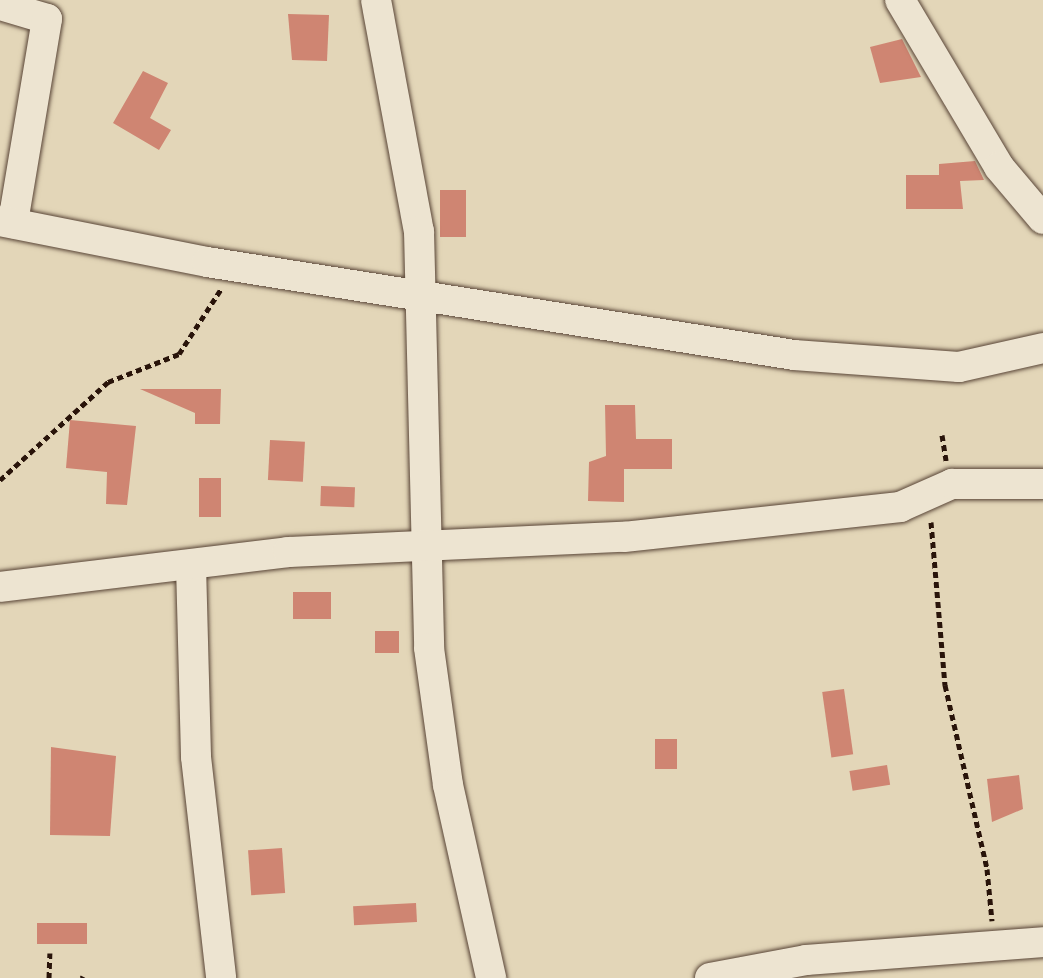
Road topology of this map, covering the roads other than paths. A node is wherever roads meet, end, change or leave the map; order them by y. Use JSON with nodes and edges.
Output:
{"nodes":[{"id":1,"x":376,"y":0,"type":"edge"},
{"id":2,"x":900,"y":0,"type":"edge"},
{"id":3,"x":0,"y":5,"type":"edge"},
{"id":4,"x":1043,"y":219,"type":"edge"},
{"id":5,"x":6,"y":222,"type":"edge"},
{"id":6,"x":418,"y":293,"type":"junction"},
{"id":7,"x":1043,"y":348,"type":"edge"},
{"id":8,"x":1043,"y":484,"type":"edge"},
{"id":9,"x":422,"y":545,"type":"junction"},
{"id":10,"x":191,"y":565,"type":"junction"},
{"id":11,"x":0,"y":587,"type":"edge"},
{"id":12,"x":1043,"y":942,"type":"edge"},
{"id":13,"x":221,"y":978,"type":"edge"},
{"id":14,"x":491,"y":978,"type":"edge"},
{"id":15,"x":710,"y":978,"type":"edge"}],
"edges":[{"from":1,"to":6,"type":"street"},
{"from":2,"to":4,"type":"street"},
{"from":3,"to":5,"type":"street"},
{"from":5,"to":6,"type":"street"},
{"from":6,"to":7,"type":"street"},
{"from":6,"to":9,"type":"street"},
{"from":8,"to":9,"type":"street"},
{"from":9,"to":10,"type":"street"},
{"from":9,"to":14,"type":"street"},
{"from":10,"to":11,"type":"street"},
{"from":10,"to":13,"type":"street"},
{"from":12,"to":15,"type":"street"}]}
